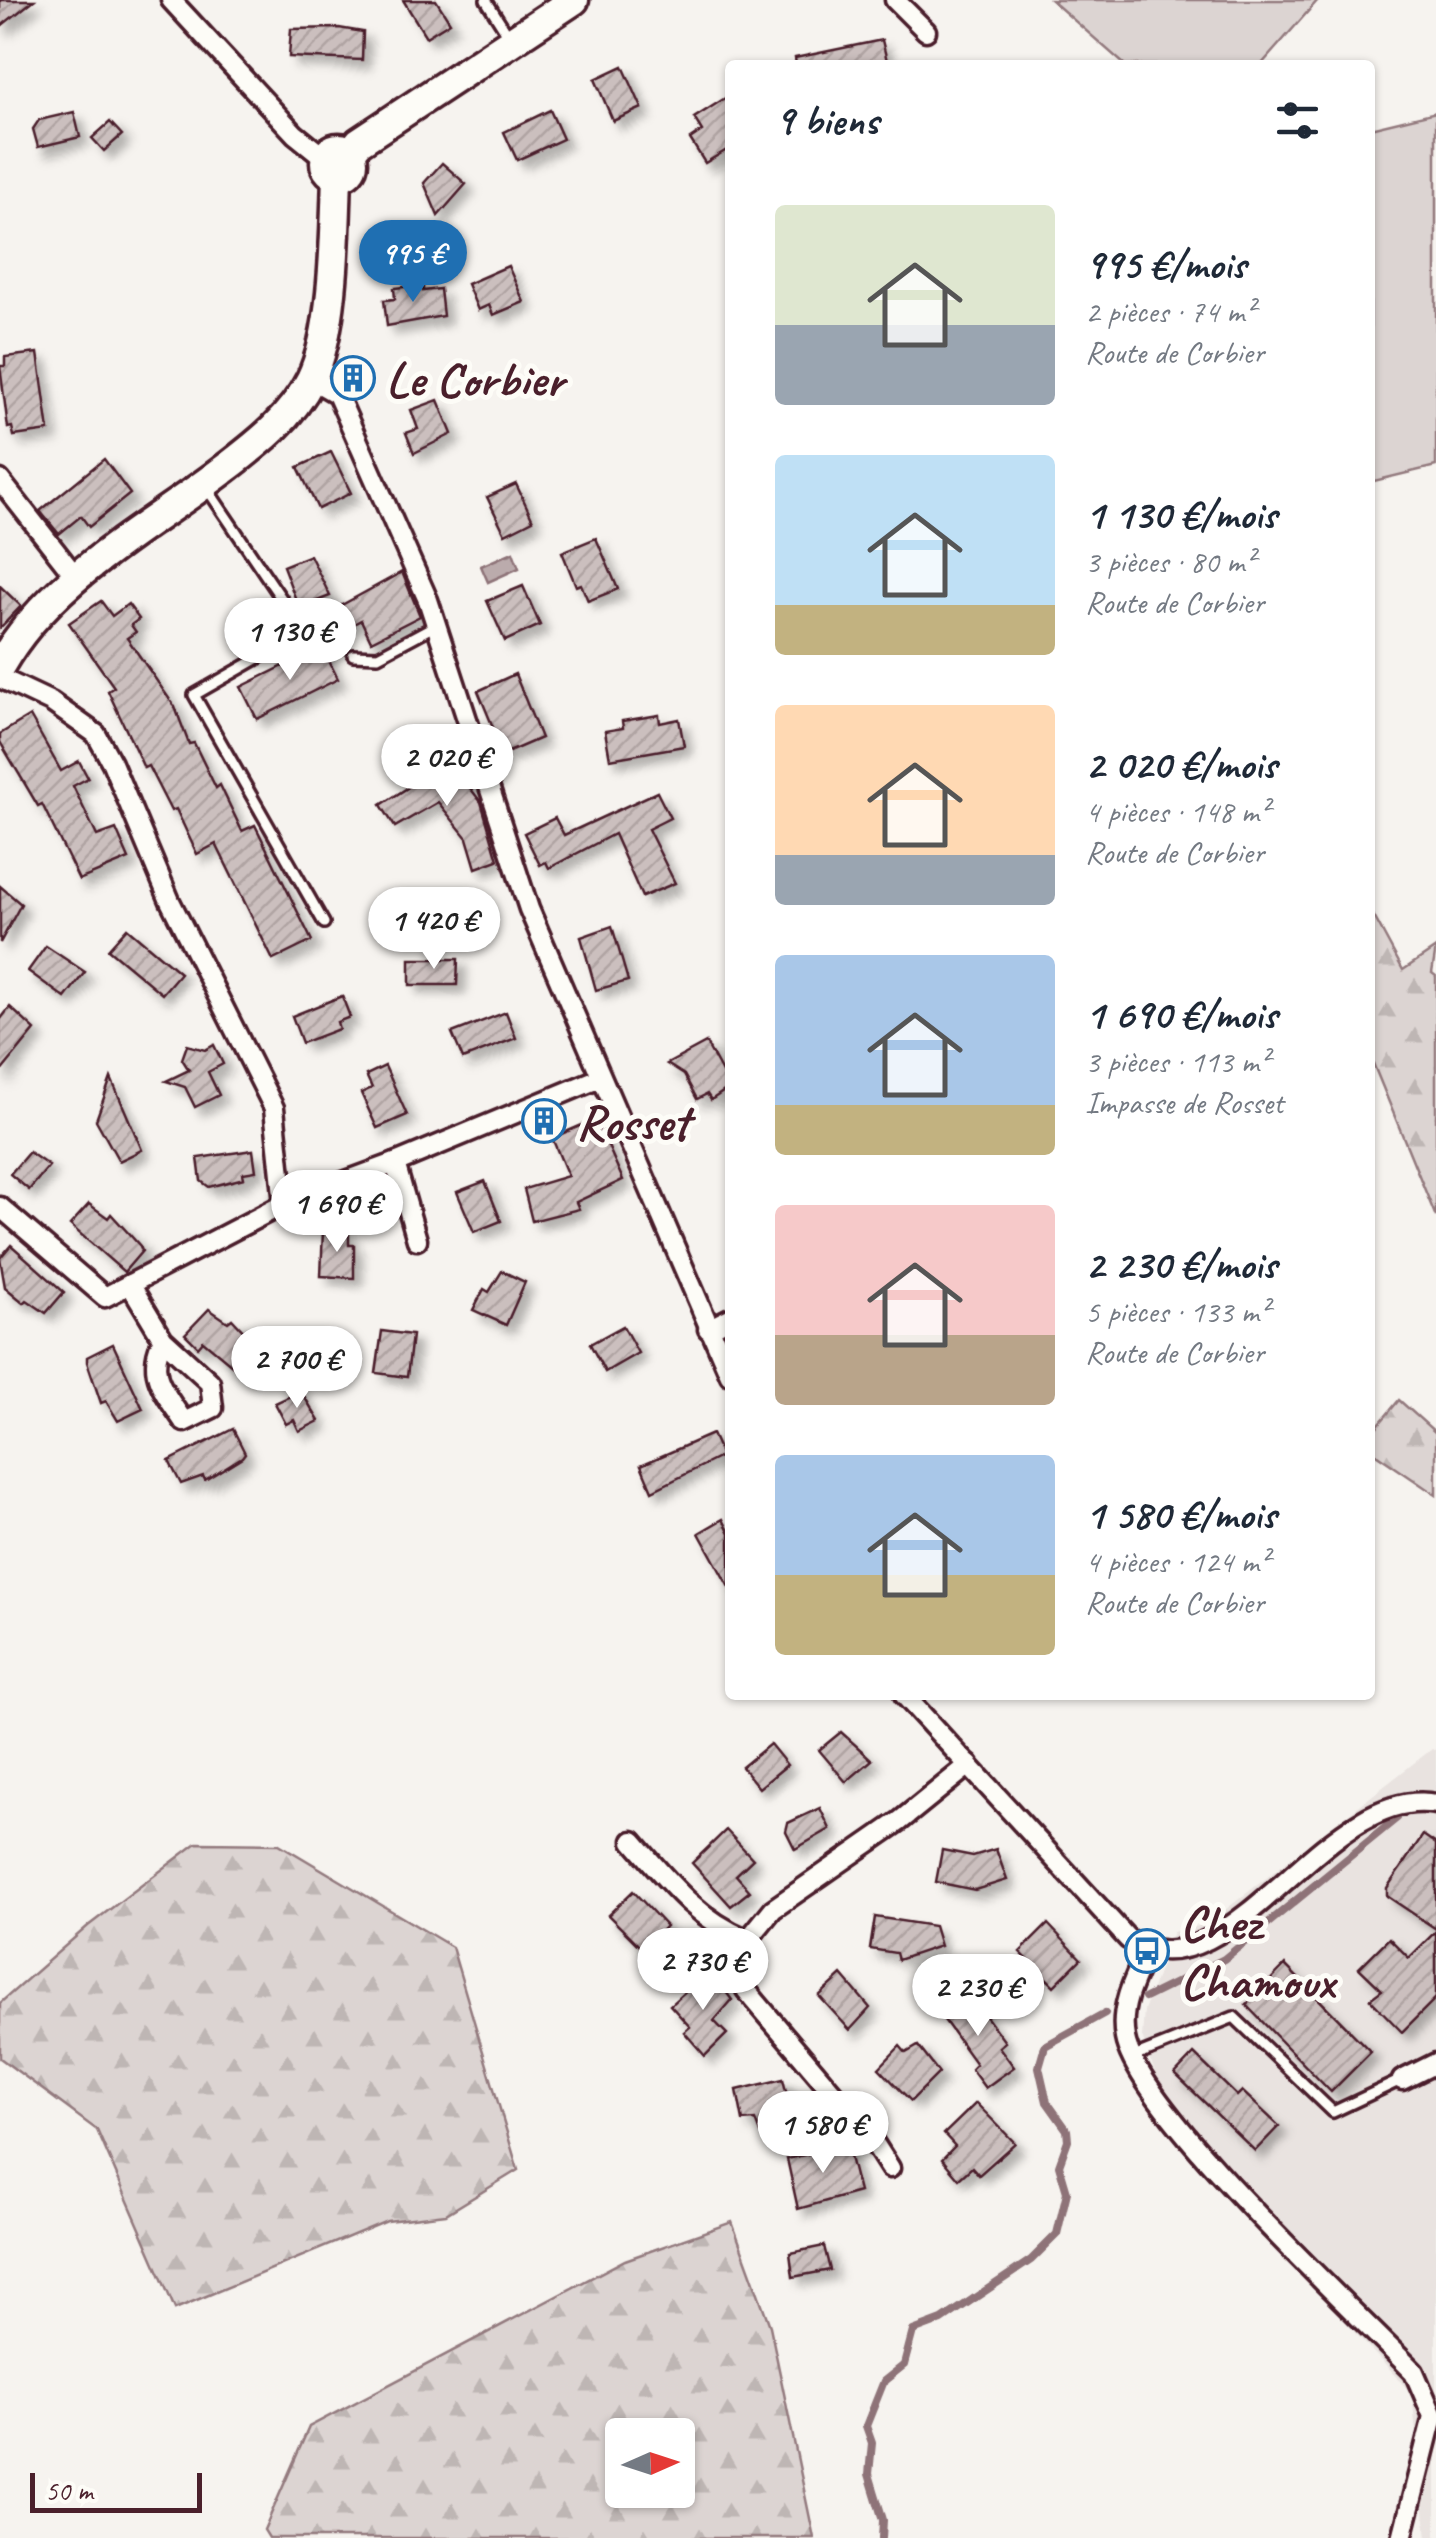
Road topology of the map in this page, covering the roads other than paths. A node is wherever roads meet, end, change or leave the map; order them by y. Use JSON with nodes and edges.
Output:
{"nodes":[{"id":1,"x":170,"y":0,"type":"edge"},
{"id":2,"x":486,"y":0,"type":"edge"},
{"id":3,"x":574,"y":0,"type":"edge"},
{"id":4,"x":895,"y":0,"type":"edge"},
{"id":5,"x":926,"y":32,"type":"dead end"},
{"id":6,"x":512,"y":41,"type":"junction"},
{"id":7,"x":338,"y":162,"type":"junction"},
{"id":8,"x":311,"y":380,"type":"junction"},
{"id":9,"x":0,"y":480,"type":"edge"},
{"id":10,"x":204,"y":484,"type":"junction"},
{"id":11,"x":76,"y":577,"type":"junction"},
{"id":12,"x":436,"y":625,"type":"junction"},
{"id":13,"x":354,"y":656,"type":"dead end"},
{"id":14,"x":0,"y":666,"type":"edge"},
{"id":15,"x":0,"y":678,"type":"edge"},
{"id":16,"x":324,"y":923,"type":"dead end"},
{"id":17,"x":600,"y":1078,"type":"junction"},
{"id":18,"x":396,"y":1163,"type":"junction"},
{"id":19,"x":284,"y":1204,"type":"junction"},
{"id":20,"x":0,"y":1206,"type":"edge"},
{"id":21,"x":418,"y":1240,"type":"dead end"},
{"id":22,"x":130,"y":1284,"type":"junction"},
{"id":23,"x":725,"y":1320,"type":"edge"},
{"id":24,"x":708,"y":1329,"type":"junction"},
{"id":25,"x":163,"y":1339,"type":"dead end"},
{"id":26,"x":725,"y":1365,"type":"edge"},
{"id":27,"x":909,"y":1700,"type":"edge"},
{"id":28,"x":969,"y":1765,"type":"junction"},
{"id":29,"x":1436,"y":1804,"type":"edge"},
{"id":30,"x":633,"y":1841,"type":"dead end"},
{"id":31,"x":746,"y":1939,"type":"junction"},
{"id":32,"x":1148,"y":1952,"type":"junction"},
{"id":33,"x":1132,"y":2058,"type":"junction"},
{"id":34,"x":1436,"y":2063,"type":"edge"},
{"id":35,"x":1402,"y":2080,"type":"joint"},
{"id":36,"x":890,"y":2168,"type":"dead end"},
{"id":37,"x":1402,"y":2538,"type":"edge"}],
"edges":[{"from":1,"to":7,"type":"street"},
{"from":2,"to":6,"type":"lane"},
{"from":3,"to":6,"type":"street"},
{"from":4,"to":5,"type":"street"},
{"from":6,"to":7,"type":"street"},
{"from":7,"to":8,"type":"street"},
{"from":8,"to":10,"type":"street"},
{"from":8,"to":12,"type":"street"},
{"from":9,"to":11,"type":"street"},
{"from":10,"to":11,"type":"street"},
{"from":10,"to":16,"type":"lane"},
{"from":11,"to":14,"type":"street"},
{"from":12,"to":13,"type":"lane"},
{"from":12,"to":17,"type":"street"},
{"from":15,"to":19,"type":"street"},
{"from":17,"to":18,"type":"street"},
{"from":17,"to":24,"type":"street"},
{"from":18,"to":19,"type":"street"},
{"from":18,"to":21,"type":"street"},
{"from":19,"to":22,"type":"street"},
{"from":20,"to":22,"type":"street"},
{"from":22,"to":25,"type":"street"},
{"from":23,"to":24,"type":"street"},
{"from":24,"to":26,"type":"street"},
{"from":27,"to":28,"type":"street"},
{"from":28,"to":31,"type":"street"},
{"from":28,"to":32,"type":"street"},
{"from":29,"to":32,"type":"street"},
{"from":30,"to":31,"type":"street"},
{"from":31,"to":36,"type":"street"},
{"from":32,"to":33,"type":"street"},
{"from":33,"to":35,"type":"lane"},
{"from":33,"to":37,"type":"street"},
{"from":34,"to":35,"type":"street"}]}
